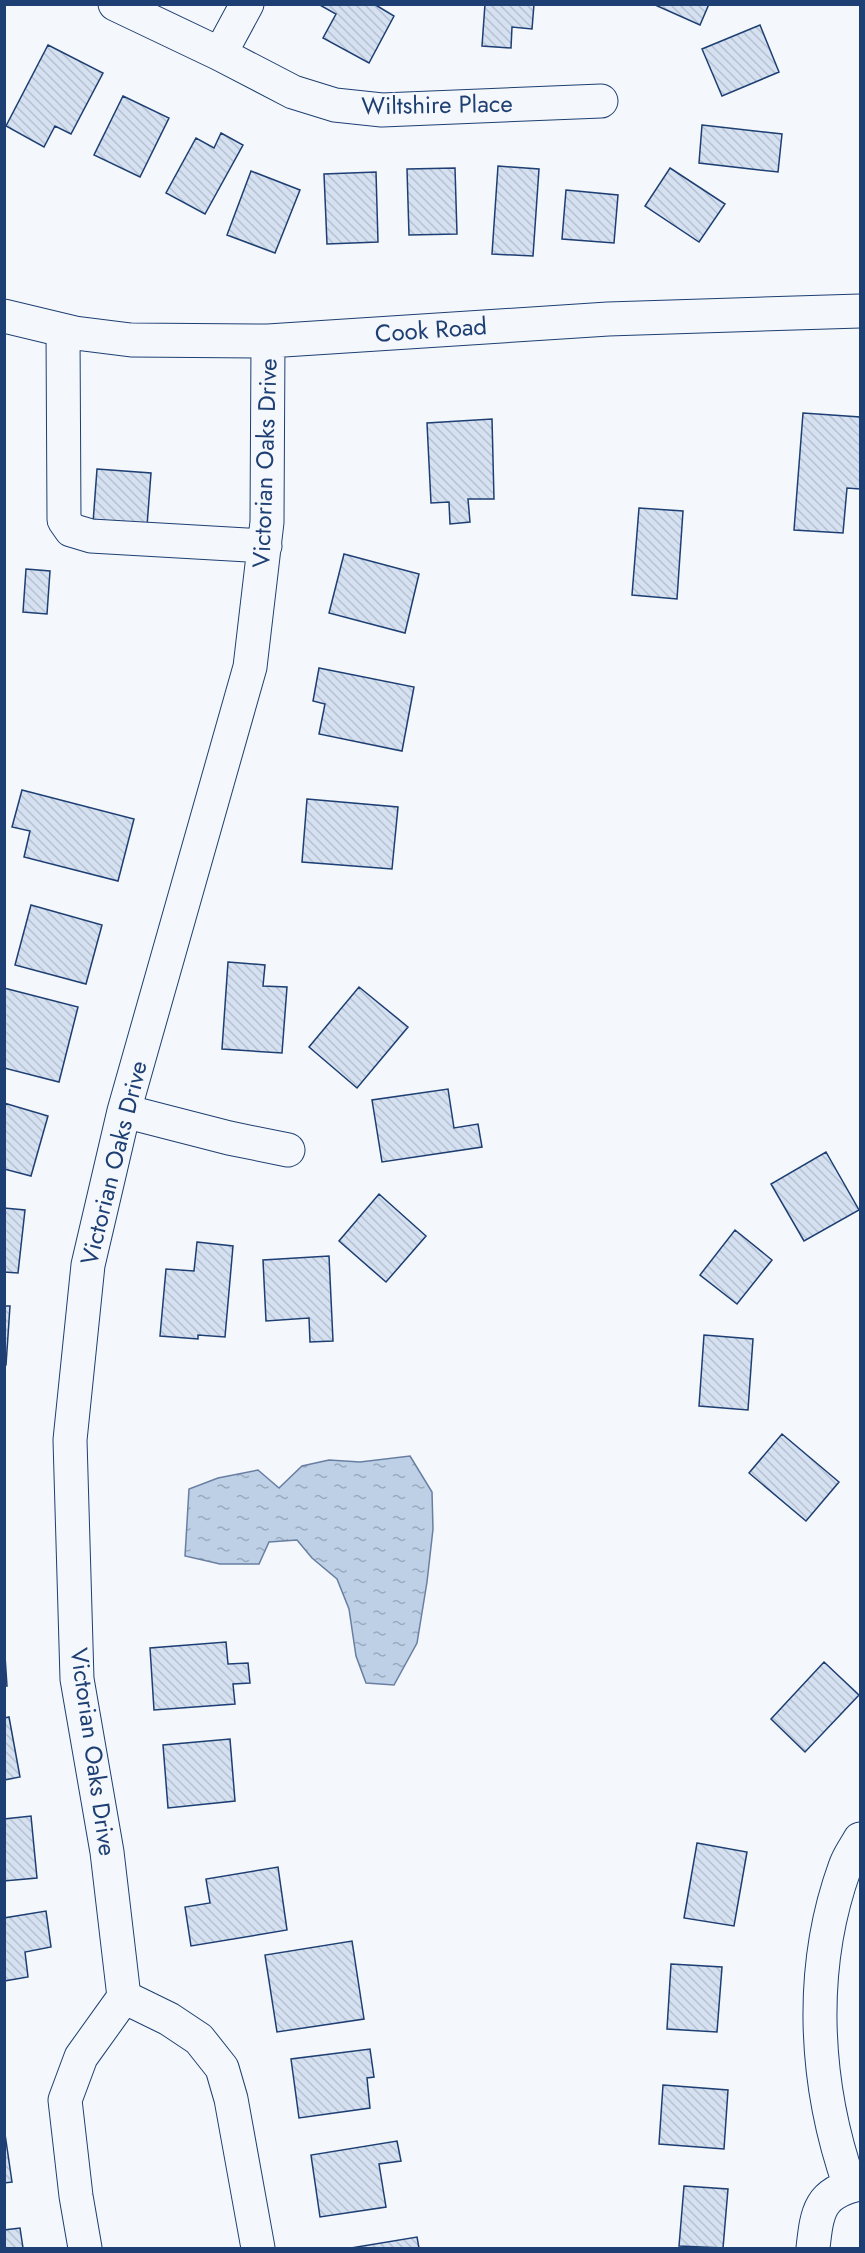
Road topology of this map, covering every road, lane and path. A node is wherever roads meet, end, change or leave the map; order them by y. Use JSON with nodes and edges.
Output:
{"nodes":[{"id":1,"x":115,"y":4,"type":"edge"},
{"id":2,"x":247,"y":4,"type":"edge"},
{"id":3,"x":220,"y":54,"type":"junction"},
{"id":4,"x":601,"y":101,"type":"dead end"},
{"id":5,"x":861,"y":311,"type":"edge"},
{"id":6,"x":4,"y":316,"type":"edge"},
{"id":7,"x":63,"y":331,"type":"junction"},
{"id":8,"x":268,"y":341,"type":"junction"},
{"id":9,"x":265,"y":546,"type":"junction"},
{"id":10,"x":124,"y":1111,"type":"junction"},
{"id":11,"x":288,"y":1150,"type":"dead end"},
{"id":12,"x":861,"y":1839,"type":"edge"},
{"id":13,"x":124,"y":1997,"type":"junction"},
{"id":14,"x":855,"y":2185,"type":"edge"},
{"id":15,"x":85,"y":2248,"type":"edge"},
{"id":16,"x":258,"y":2248,"type":"edge"},
{"id":17,"x":813,"y":2248,"type":"edge"}],
"edges":[{"from":1,"to":3,"type":"street","name":"Wiltshire Place"},
{"from":2,"to":3,"type":"street"},
{"from":3,"to":4,"type":"street","name":"Wiltshire Place"},
{"from":5,"to":8,"type":"street","name":"Cook Road"},
{"from":6,"to":7,"type":"street","name":"Cook Road"},
{"from":7,"to":8,"type":"street","name":"Cook Road"},
{"from":7,"to":9,"type":"street"},
{"from":8,"to":9,"type":"street","name":"Victorian Oaks Drive"},
{"from":9,"to":10,"type":"street","name":"Victorian Oaks Drive"},
{"from":10,"to":11,"type":"street"},
{"from":10,"to":13,"type":"street","name":"Victorian Oaks Drive"},
{"from":12,"to":14,"type":"street"},
{"from":13,"to":15,"type":"street"},
{"from":13,"to":16,"type":"street"},
{"from":14,"to":17,"type":"street"}]}
